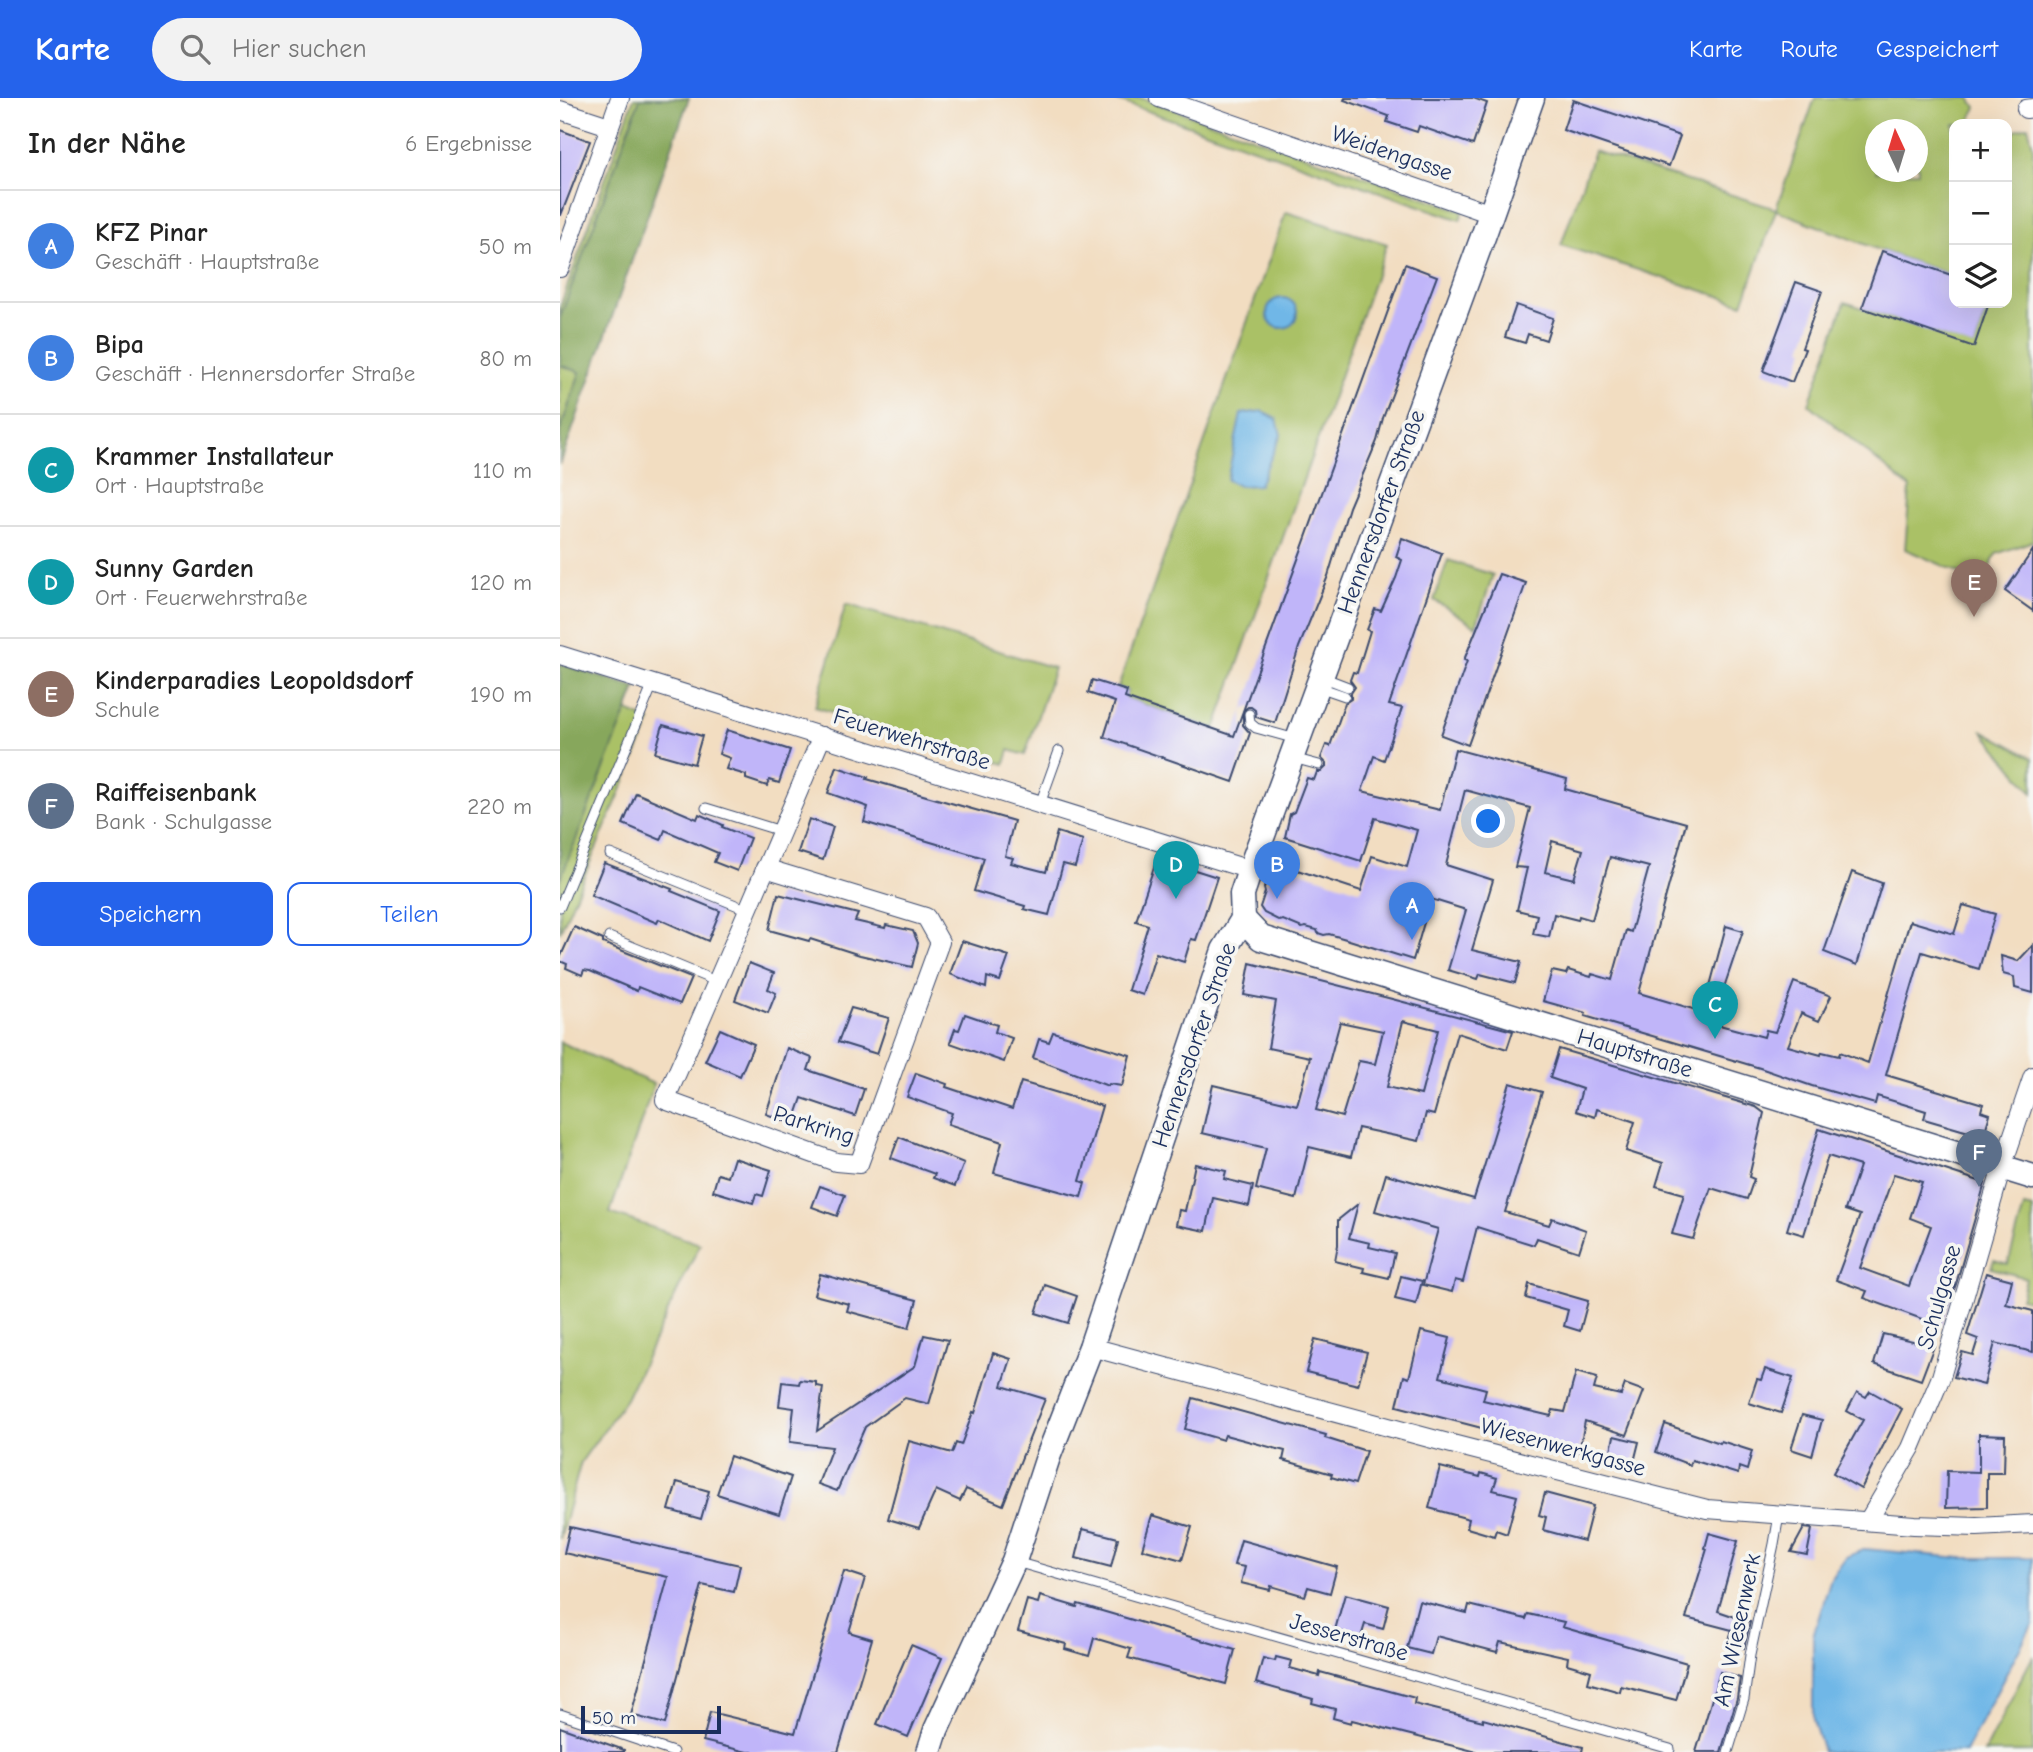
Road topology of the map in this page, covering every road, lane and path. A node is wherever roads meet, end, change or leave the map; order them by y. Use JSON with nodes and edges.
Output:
{"nodes":[{"id":1,"x":620,"y":98,"type":"edge"},
{"id":2,"x":1159,"y":98,"type":"edge"},
{"id":3,"x":1532,"y":98,"type":"edge"},
{"id":4,"x":560,"y":110,"type":"edge"},
{"id":5,"x":609,"y":126,"type":"junction"},
{"id":6,"x":1491,"y":214,"type":"junction"},
{"id":7,"x":567,"y":223,"type":"edge"},
{"id":8,"x":560,"y":268,"type":"edge"},
{"id":9,"x":560,"y":655,"type":"edge"},
{"id":10,"x":1319,"y":681,"type":"junction"},
{"id":11,"x":653,"y":684,"type":"junction"},
{"id":12,"x":1346,"y":692,"type":"dead end"},
{"id":13,"x":1249,"y":714,"type":"dead end"},
{"id":14,"x":822,"y":736,"type":"junction"},
{"id":15,"x":1294,"y":748,"type":"junction"},
{"id":16,"x":1059,"y":751,"type":"dead end"},
{"id":17,"x":1319,"y":765,"type":"dead end"},
{"id":18,"x":1040,"y":804,"type":"junction"},
{"id":19,"x":706,"y":808,"type":"dead end"},
{"id":20,"x":781,"y":831,"type":"junction"},
{"id":21,"x":610,"y":854,"type":"dead end"},
{"id":22,"x":765,"y":868,"type":"junction"},
{"id":23,"x":1250,"y":870,"type":"junction"},
{"id":24,"x":560,"y":907,"type":"edge"},
{"id":25,"x":748,"y":910,"type":"junction"},
{"id":26,"x":1243,"y":919,"type":"junction"},
{"id":27,"x":609,"y":937,"type":"dead end"},
{"id":28,"x":718,"y":982,"type":"junction"},
{"id":29,"x":2033,"y":1076,"type":"edge"},
{"id":30,"x":2002,"y":1167,"type":"junction"},
{"id":31,"x":2033,"y":1177,"type":"edge"},
{"id":32,"x":1091,"y":1347,"type":"junction"},
{"id":33,"x":1779,"y":1515,"type":"junction"},
{"id":34,"x":1868,"y":1521,"type":"junction"},
{"id":35,"x":2033,"y":1524,"type":"edge"},
{"id":36,"x":1014,"y":1561,"type":"junction"},
{"id":37,"x":560,"y":1714,"type":"edge"},
{"id":38,"x":673,"y":1752,"type":"edge"},
{"id":39,"x":929,"y":1752,"type":"edge"},
{"id":40,"x":1669,"y":1752,"type":"edge"},
{"id":41,"x":1728,"y":1752,"type":"edge"}],
"edges":[{"from":1,"to":5,"type":"street"},
{"from":2,"to":6,"type":"street","name":"Weidengasse"},
{"from":3,"to":6,"type":"street","name":"Hennersdorfer Straße"},
{"from":4,"to":5,"type":"street"},
{"from":5,"to":7,"type":"street"},
{"from":6,"to":10,"type":"street","name":"Hennersdorfer Straße"},
{"from":7,"to":8,"type":"street"},
{"from":9,"to":11,"type":"street","name":"Feuerwehrstraße"},
{"from":10,"to":12,"type":"lane"},
{"from":10,"to":15,"type":"street","name":"Hennersdorfer Straße"},
{"from":11,"to":14,"type":"street","name":"Feuerwehrstraße"},
{"from":11,"to":24,"type":"lane"},
{"from":13,"to":15,"type":"lane"},
{"from":14,"to":18,"type":"street","name":"Feuerwehrstraße"},
{"from":14,"to":20,"type":"street","name":"Parkring"},
{"from":15,"to":17,"type":"lane"},
{"from":15,"to":23,"type":"street","name":"Hennersdorfer Straße"},
{"from":16,"to":18,"type":"lane"},
{"from":18,"to":23,"type":"street","name":"Feuerwehrstraße"},
{"from":19,"to":20,"type":"lane"},
{"from":20,"to":22,"type":"street","name":"Parkring"},
{"from":21,"to":25,"type":"lane"},
{"from":22,"to":25,"type":"street","name":"Parkring"},
{"from":22,"to":28,"type":"street","name":"Parkring"},
{"from":23,"to":26,"type":"street","name":"Hennersdorfer Straße"},
{"from":25,"to":28,"type":"street","name":"Parkring"},
{"from":26,"to":30,"type":"street","name":"Hauptstraße"},
{"from":26,"to":32,"type":"street","name":"Hennersdorfer Straße"},
{"from":27,"to":28,"type":"lane"},
{"from":29,"to":30,"type":"street","name":"Schulgasse"},
{"from":30,"to":31,"type":"street","name":"Hauptstraße"},
{"from":30,"to":34,"type":"street","name":"Schulgasse"},
{"from":32,"to":33,"type":"street","name":"Wiesenwerkgasse"},
{"from":32,"to":36,"type":"street","name":"Hennersdorfer Straße"},
{"from":33,"to":34,"type":"street","name":"Wiesenwerkgasse"},
{"from":33,"to":41,"type":"lane","name":"Am Wiesenwerk"},
{"from":34,"to":35,"type":"street","name":"Wiesenwerkgasse"},
{"from":36,"to":39,"type":"street","name":"Hennersdorfer Straße"},
{"from":36,"to":40,"type":"lane","name":"Jesserstraße"},
{"from":37,"to":38,"type":"lane"}]}
